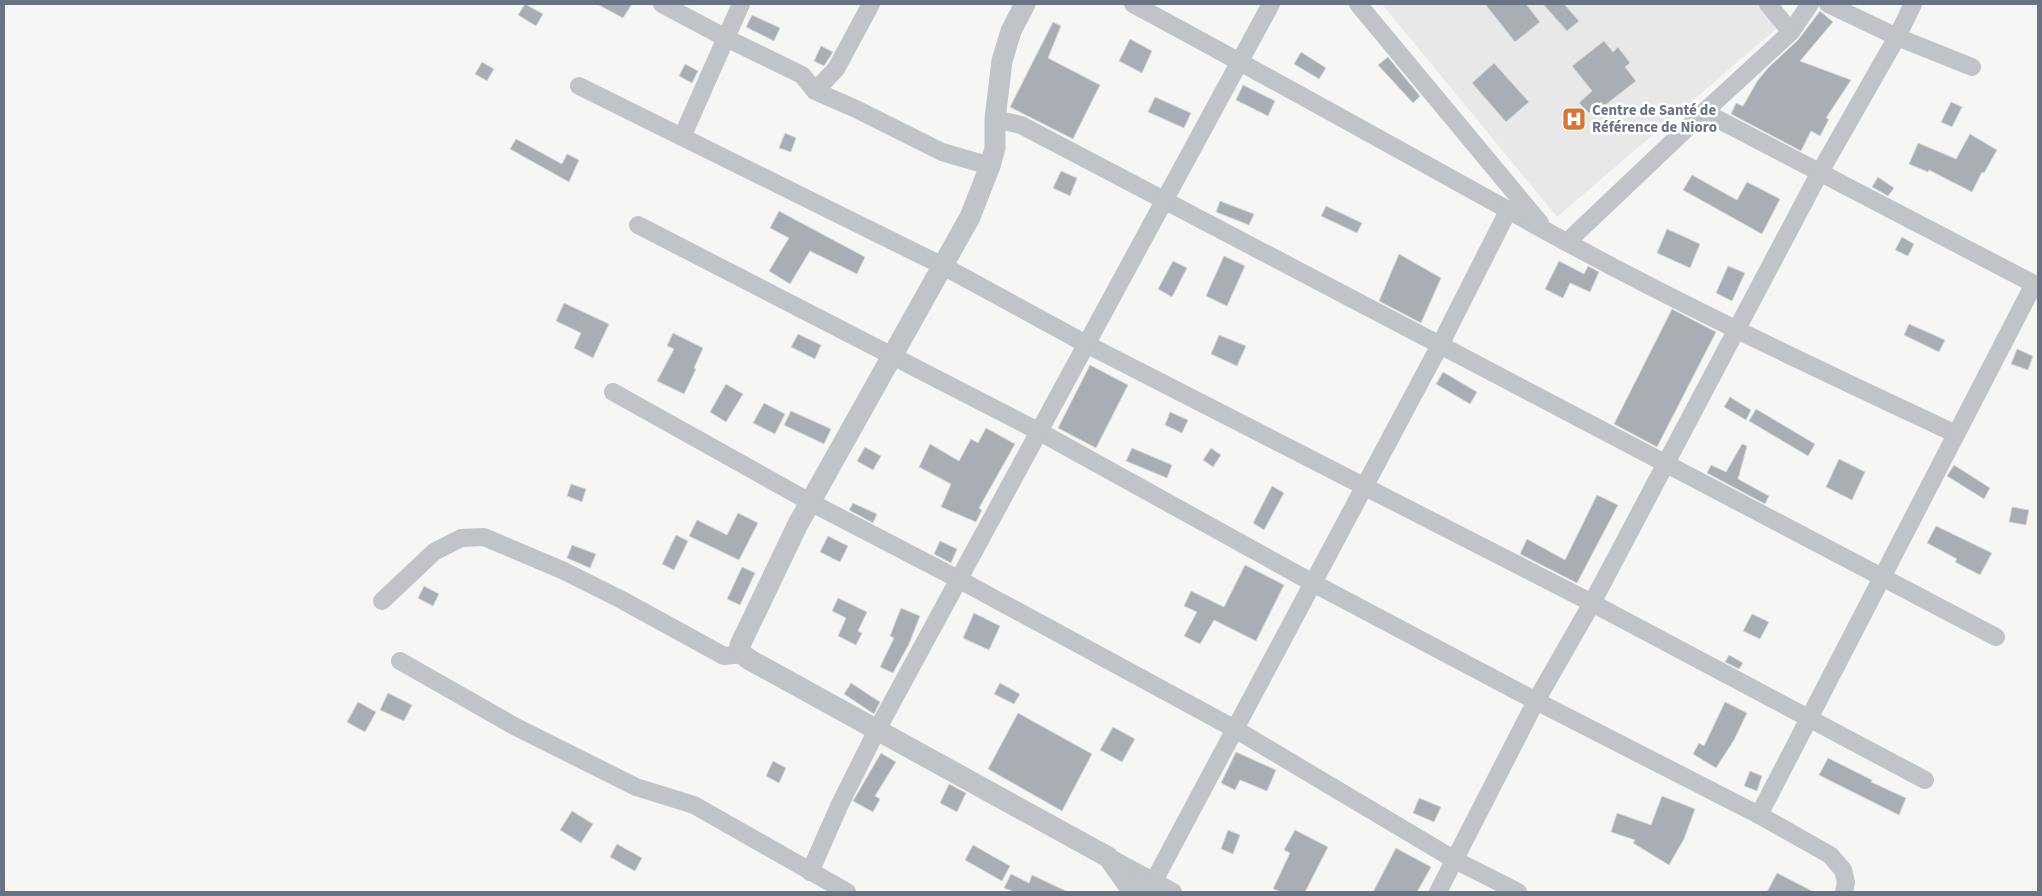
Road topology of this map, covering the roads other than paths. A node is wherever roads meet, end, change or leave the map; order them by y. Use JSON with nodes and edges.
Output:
{"nodes":[{"id":1,"x":662,"y":4,"type":"edge"},
{"id":2,"x":741,"y":4,"type":"edge"},
{"id":3,"x":871,"y":4,"type":"edge"},
{"id":4,"x":1025,"y":4,"type":"edge"},
{"id":5,"x":1133,"y":4,"type":"edge"},
{"id":6,"x":1272,"y":4,"type":"edge"},
{"id":7,"x":1358,"y":4,"type":"edge"},
{"id":8,"x":1768,"y":4,"type":"edge"},
{"id":9,"x":1810,"y":4,"type":"edge"},
{"id":10,"x":1828,"y":4,"type":"edge"},
{"id":11,"x":1913,"y":4,"type":"edge"},
{"id":12,"x":1791,"y":32,"type":"junction"},
{"id":13,"x":1897,"y":37,"type":"junction"},
{"id":14,"x":726,"y":38,"type":"junction"},
{"id":15,"x":1241,"y":62,"type":"junction"},
{"id":16,"x":1972,"y":67,"type":"dead end"},
{"id":17,"x":579,"y":86,"type":"dead end"},
{"id":18,"x":815,"y":91,"type":"junction"},
{"id":19,"x":1704,"y":112,"type":"junction"},
{"id":20,"x":995,"y":118,"type":"junction"},
{"id":21,"x":682,"y":137,"type":"junction"},
{"id":22,"x":990,"y":166,"type":"junction"},
{"id":23,"x":1820,"y":172,"type":"junction"},
{"id":24,"x":1166,"y":201,"type":"junction"},
{"id":25,"x":1508,"y":209,"type":"junction"},
{"id":26,"x":638,"y":225,"type":"dead end"},
{"id":27,"x":1546,"y":232,"type":"junction"},
{"id":28,"x":1567,"y":242,"type":"junction"},
{"id":29,"x":943,"y":266,"type":"junction"},
{"id":30,"x":1735,"y":330,"type":"junction"},
{"id":31,"x":1088,"y":345,"type":"junction"},
{"id":32,"x":1440,"y":345,"type":"junction"},
{"id":33,"x":892,"y":356,"type":"junction"},
{"id":34,"x":613,"y":392,"type":"dead end"},
{"id":35,"x":1040,"y":432,"type":"junction"},
{"id":36,"x":1956,"y":434,"type":"junction"},
{"id":37,"x":1665,"y":463,"type":"junction"},
{"id":38,"x":1365,"y":486,"type":"junction"},
{"id":39,"x":810,"y":502,"type":"junction"},
{"id":40,"x":1882,"y":576,"type":"junction"},
{"id":41,"x":960,"y":580,"type":"junction"},
{"id":42,"x":1313,"y":583,"type":"junction"},
{"id":43,"x":382,"y":601,"type":"dead end"},
{"id":44,"x":1592,"y":603,"type":"junction"},
{"id":45,"x":1996,"y":637,"type":"dead end"},
{"id":46,"x":742,"y":654,"type":"junction"},
{"id":47,"x":400,"y":661,"type":"dead end"},
{"id":48,"x":1536,"y":701,"type":"junction"},
{"id":49,"x":1808,"y":718,"type":"junction"},
{"id":50,"x":1235,"y":729,"type":"junction"},
{"id":51,"x":877,"y":730,"type":"junction"},
{"id":52,"x":1925,"y":780,"type":"dead end"},
{"id":53,"x":1759,"y":815,"type":"junction"},
{"id":54,"x":1108,"y":857,"type":"junction"},
{"id":55,"x":1455,"y":860,"type":"junction"},
{"id":56,"x":810,"y":872,"type":"junction"},
{"id":57,"x":1150,"y":887,"type":"edge"},
{"id":58,"x":847,"y":892,"type":"edge"},
{"id":59,"x":1133,"y":892,"type":"edge"},
{"id":60,"x":1173,"y":892,"type":"edge"},
{"id":61,"x":1438,"y":892,"type":"edge"},
{"id":62,"x":1518,"y":892,"type":"edge"},
{"id":63,"x":1844,"y":892,"type":"edge"}],
"edges":[{"from":1,"to":14,"type":"street"},
{"from":2,"to":14,"type":"street"},
{"from":3,"to":18,"type":"street"},
{"from":4,"to":20,"type":"street"},
{"from":5,"to":15,"type":"street"},
{"from":6,"to":15,"type":"street"},
{"from":7,"to":27,"type":"street"},
{"from":8,"to":12,"type":"street"},
{"from":9,"to":12,"type":"street"},
{"from":10,"to":13,"type":"street"},
{"from":11,"to":13,"type":"street"},
{"from":12,"to":19,"type":"street"},
{"from":13,"to":16,"type":"street"},
{"from":13,"to":23,"type":"street"},
{"from":14,"to":18,"type":"street"},
{"from":14,"to":21,"type":"street"},
{"from":15,"to":24,"type":"street"},
{"from":15,"to":25,"type":"street"},
{"from":17,"to":21,"type":"street"},
{"from":18,"to":22,"type":"street"},
{"from":19,"to":23,"type":"street"},
{"from":19,"to":28,"type":"street"},
{"from":20,"to":22,"type":"street"},
{"from":20,"to":24,"type":"street"},
{"from":21,"to":29,"type":"street"},
{"from":22,"to":29,"type":"street"},
{"from":23,"to":30,"type":"street"},
{"from":23,"to":36,"type":"street"},
{"from":24,"to":31,"type":"street"},
{"from":24,"to":32,"type":"street"},
{"from":25,"to":27,"type":"street"},
{"from":25,"to":32,"type":"street"},
{"from":26,"to":33,"type":"street"},
{"from":27,"to":28,"type":"street"},
{"from":28,"to":30,"type":"street"},
{"from":29,"to":31,"type":"street"},
{"from":29,"to":33,"type":"street"},
{"from":30,"to":36,"type":"street"},
{"from":30,"to":37,"type":"street"},
{"from":31,"to":35,"type":"street"},
{"from":31,"to":38,"type":"street"},
{"from":32,"to":37,"type":"street"},
{"from":32,"to":38,"type":"street"},
{"from":33,"to":35,"type":"street"},
{"from":33,"to":39,"type":"street"},
{"from":34,"to":39,"type":"street"},
{"from":35,"to":41,"type":"street"},
{"from":35,"to":42,"type":"street"},
{"from":36,"to":40,"type":"street"},
{"from":37,"to":40,"type":"street"},
{"from":37,"to":44,"type":"street"},
{"from":38,"to":42,"type":"street"},
{"from":38,"to":44,"type":"street"},
{"from":39,"to":41,"type":"street"},
{"from":39,"to":46,"type":"street"},
{"from":40,"to":45,"type":"street"},
{"from":40,"to":49,"type":"street"},
{"from":41,"to":50,"type":"street"},
{"from":41,"to":51,"type":"street"},
{"from":42,"to":48,"type":"street"},
{"from":42,"to":50,"type":"street"},
{"from":43,"to":46,"type":"street"},
{"from":44,"to":48,"type":"street"},
{"from":44,"to":49,"type":"street"},
{"from":46,"to":51,"type":"street"},
{"from":47,"to":56,"type":"street"},
{"from":48,"to":53,"type":"street"},
{"from":48,"to":55,"type":"street"},
{"from":49,"to":52,"type":"street"},
{"from":49,"to":53,"type":"street"},
{"from":50,"to":55,"type":"street"},
{"from":50,"to":57,"type":"street"},
{"from":51,"to":54,"type":"street"},
{"from":51,"to":56,"type":"street"},
{"from":53,"to":63,"type":"street"},
{"from":54,"to":57,"type":"street"},
{"from":54,"to":59,"type":"street"},
{"from":55,"to":61,"type":"street"},
{"from":55,"to":62,"type":"street"},
{"from":56,"to":58,"type":"street"},
{"from":57,"to":60,"type":"street"}]}
